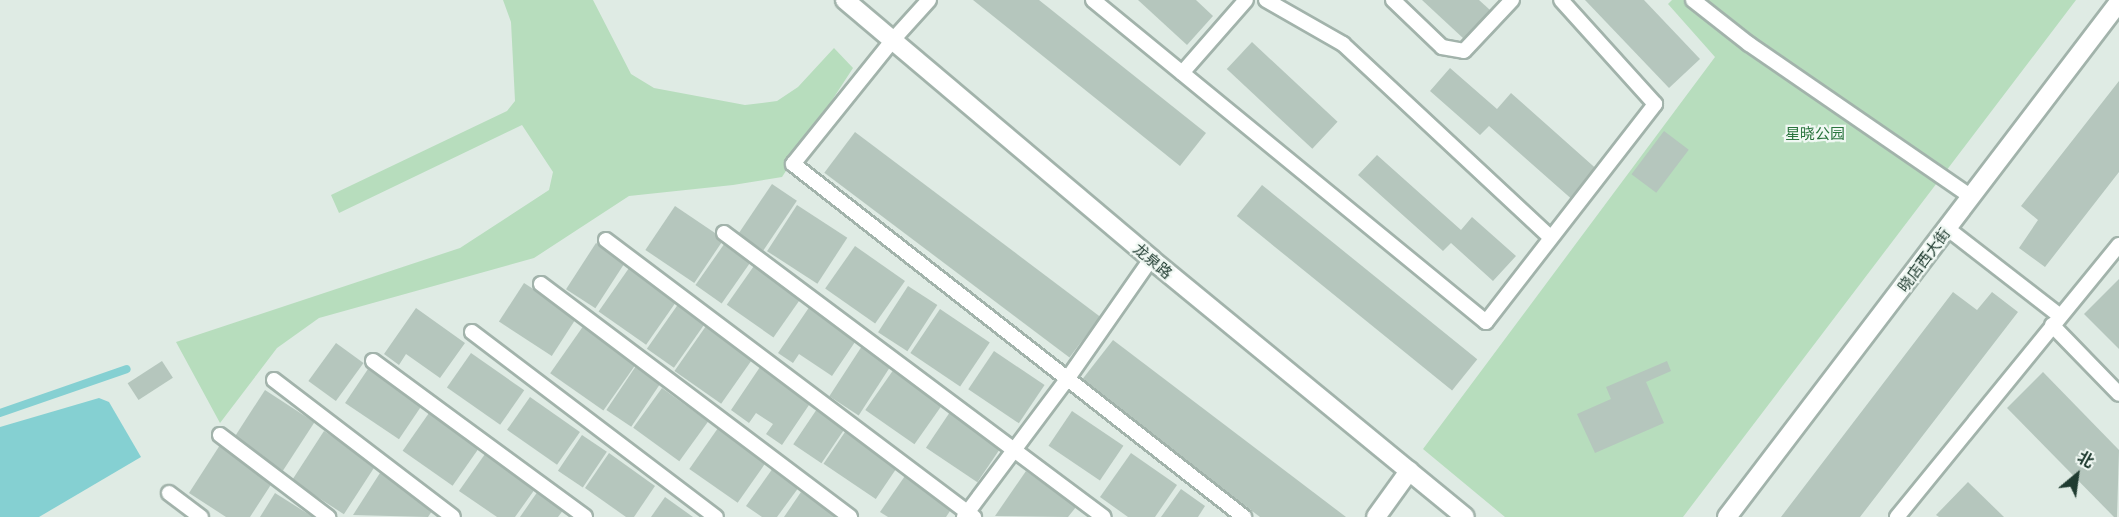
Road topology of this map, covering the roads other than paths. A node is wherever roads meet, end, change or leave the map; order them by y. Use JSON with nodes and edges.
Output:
{"nodes":[{"id":1,"x":845,"y":0,"type":"edge"},
{"id":2,"x":929,"y":0,"type":"edge"},
{"id":3,"x":1093,"y":0,"type":"edge"},
{"id":4,"x":1246,"y":0,"type":"edge"},
{"id":5,"x":1266,"y":0,"type":"edge"},
{"id":6,"x":1393,"y":0,"type":"edge"},
{"id":7,"x":1512,"y":0,"type":"edge"},
{"id":8,"x":1561,"y":0,"type":"edge"},
{"id":9,"x":1693,"y":0,"type":"edge"},
{"id":10,"x":2119,"y":2,"type":"edge"},
{"id":11,"x":892,"y":41,"type":"junction"},
{"id":12,"x":1182,"y":73,"type":"junction"},
{"id":13,"x":1972,"y":197,"type":"junction"},
{"id":14,"x":1948,"y":229,"type":"junction"},
{"id":15,"x":724,"y":233,"type":"dead end"},
{"id":16,"x":1551,"y":238,"type":"junction"},
{"id":17,"x":606,"y":240,"type":"dead end"},
{"id":18,"x":2119,"y":244,"type":"edge"},
{"id":19,"x":1151,"y":259,"type":"junction"},
{"id":20,"x":541,"y":284,"type":"dead end"},
{"id":21,"x":2056,"y":320,"type":"junction"},
{"id":22,"x":472,"y":332,"type":"dead end"},
{"id":23,"x":372,"y":361,"type":"dead end"},
{"id":24,"x":1068,"y":378,"type":"junction"},
{"id":25,"x":274,"y":380,"type":"dead end"},
{"id":26,"x":2119,"y":394,"type":"edge"},
{"id":27,"x":220,"y":435,"type":"dead end"},
{"id":28,"x":1014,"y":450,"type":"junction"},
{"id":29,"x":1409,"y":471,"type":"junction"},
{"id":30,"x":169,"y":493,"type":"dead end"},
{"id":31,"x":968,"y":515,"type":"edge"},
{"id":32,"x":201,"y":517,"type":"edge"},
{"id":33,"x":328,"y":517,"type":"edge"},
{"id":34,"x":453,"y":517,"type":"edge"},
{"id":35,"x":585,"y":517,"type":"edge"},
{"id":36,"x":716,"y":517,"type":"edge"},
{"id":37,"x":850,"y":517,"type":"edge"},
{"id":38,"x":1103,"y":517,"type":"edge"},
{"id":39,"x":1244,"y":517,"type":"edge"},
{"id":40,"x":1376,"y":517,"type":"edge"},
{"id":41,"x":1465,"y":517,"type":"edge"},
{"id":42,"x":1727,"y":517,"type":"edge"},
{"id":43,"x":1897,"y":517,"type":"edge"}],
"edges":[{"from":1,"to":11,"type":"street","name":"龙泉路"},
{"from":2,"to":11,"type":"lane"},
{"from":3,"to":12,"type":"lane"},
{"from":4,"to":12,"type":"lane"},
{"from":5,"to":16,"type":"lane"},
{"from":6,"to":7,"type":"lane"},
{"from":8,"to":16,"type":"lane"},
{"from":9,"to":13,"type":"lane"},
{"from":10,"to":13,"type":"street","name":"晓店西大街"},
{"from":11,"to":19,"type":"street","name":"龙泉路"},
{"from":11,"to":24,"type":"lane"},
{"from":12,"to":16,"type":"lane"},
{"from":13,"to":14,"type":"street","name":"晓店西大街"},
{"from":14,"to":21,"type":"lane"},
{"from":14,"to":42,"type":"street","name":"晓店西大街"},
{"from":15,"to":28,"type":"lane"},
{"from":17,"to":31,"type":"lane"},
{"from":18,"to":21,"type":"lane"},
{"from":19,"to":24,"type":"lane"},
{"from":19,"to":29,"type":"street","name":"龙泉路"},
{"from":20,"to":37,"type":"lane"},
{"from":21,"to":26,"type":"lane"},
{"from":21,"to":43,"type":"lane"},
{"from":22,"to":36,"type":"lane"},
{"from":23,"to":35,"type":"lane"},
{"from":24,"to":28,"type":"lane"},
{"from":24,"to":39,"type":"lane"},
{"from":25,"to":34,"type":"lane"},
{"from":27,"to":33,"type":"lane"},
{"from":28,"to":31,"type":"lane"},
{"from":28,"to":38,"type":"lane"},
{"from":29,"to":40,"type":"street"},
{"from":29,"to":41,"type":"street","name":"龙泉路"},
{"from":30,"to":32,"type":"lane"}]}
